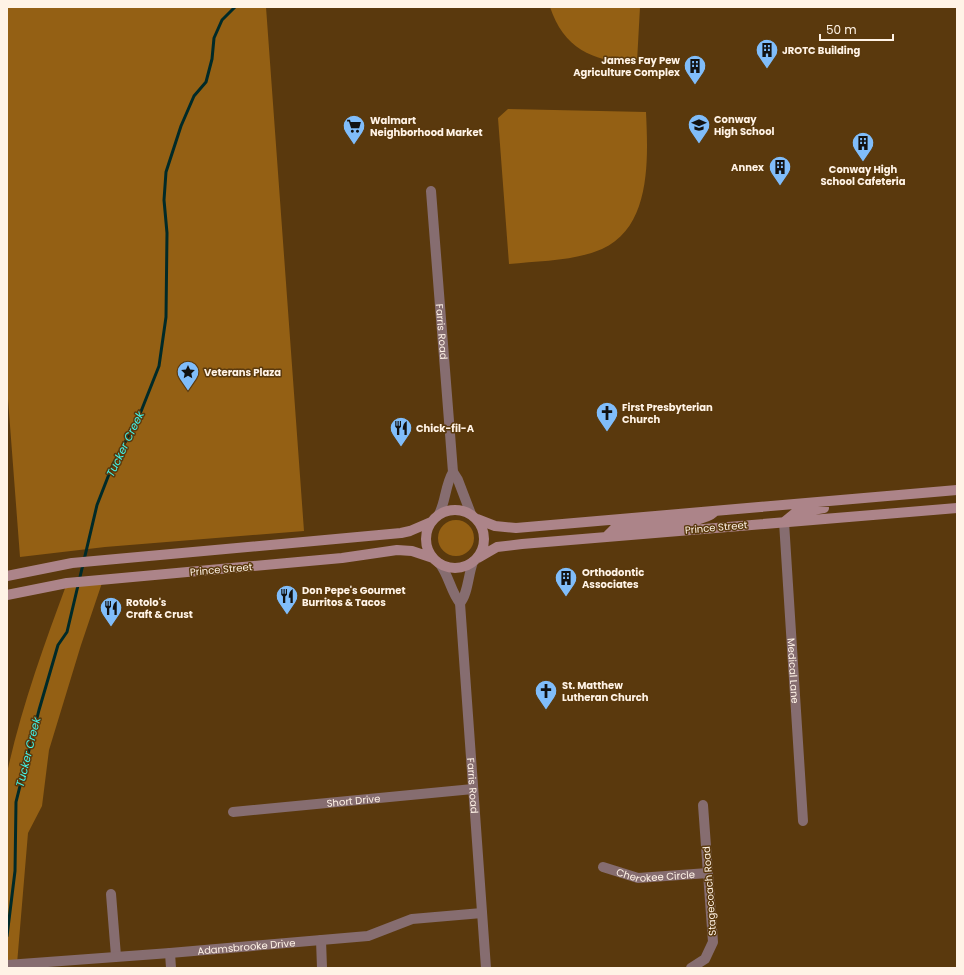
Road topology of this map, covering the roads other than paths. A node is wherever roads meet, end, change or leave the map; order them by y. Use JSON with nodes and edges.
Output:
{"nodes":[{"id":1,"x":432,"y":191,"type":"dead end"},
{"id":2,"x":453,"y":472,"type":"junction"},
{"id":3,"x":957,"y":490,"type":"edge"},
{"id":4,"x":858,"y":498,"type":"junction"},
{"id":5,"x":957,"y":502,"type":"edge"},
{"id":6,"x":957,"y":508,"type":"edge"},
{"id":7,"x":715,"y":511,"type":"junction"},
{"id":8,"x":902,"y":512,"type":"junction"},
{"id":9,"x":439,"y":514,"type":"junction"},
{"id":10,"x":474,"y":517,"type":"junction"},
{"id":11,"x":431,"y":522,"type":"junction"},
{"id":12,"x":784,"y":522,"type":"junction"},
{"id":13,"x":606,"y":537,"type":"junction"},
{"id":14,"x":475,"y":560,"type":"junction"},
{"id":15,"x":436,"y":561,"type":"junction"},
{"id":16,"x":7,"y":576,"type":"edge"},
{"id":17,"x":7,"y":595,"type":"edge"},
{"id":18,"x":460,"y":603,"type":"junction"},
{"id":19,"x":473,"y":789,"type":"junction"},
{"id":20,"x":703,"y":805,"type":"dead end"},
{"id":21,"x":233,"y":812,"type":"dead end"},
{"id":22,"x":803,"y":820,"type":"dead end"},
{"id":23,"x":603,"y":867,"type":"dead end"},
{"id":24,"x":708,"y":873,"type":"junction"},
{"id":25,"x":111,"y":894,"type":"dead end"},
{"id":26,"x":482,"y":913,"type":"junction"},
{"id":27,"x":321,"y":940,"type":"junction"},
{"id":28,"x":170,"y":954,"type":"junction"},
{"id":29,"x":116,"y":956,"type":"junction"},
{"id":30,"x":8,"y":964,"type":"edge"},
{"id":31,"x":171,"y":968,"type":"edge"},
{"id":32,"x":322,"y":968,"type":"edge"},
{"id":33,"x":486,"y":968,"type":"edge"},
{"id":34,"x":691,"y":968,"type":"edge"}],
"edges":[{"from":1,"to":2,"type":"street","name":"Farris Road"},
{"from":2,"to":9,"type":"street","name":"Farris Road"},
{"from":2,"to":10,"type":"street","name":"Farris Road"},
{"from":3,"to":4,"type":"main road","name":"Prince Street"},
{"from":4,"to":7,"type":"main road","name":"Prince Street"},
{"from":4,"to":12,"type":"main road"},
{"from":5,"to":8,"type":"main road"},
{"from":6,"to":8,"type":"main road","name":"Prince Street"},
{"from":7,"to":10,"type":"main road","name":"Prince Street"},
{"from":7,"to":13,"type":"main road"},
{"from":8,"to":12,"type":"main road","name":"Prince Street"},
{"from":9,"to":10,"type":"main road"},
{"from":9,"to":11,"type":"main road"},
{"from":10,"to":14,"type":"main road"},
{"from":11,"to":15,"type":"main road"},
{"from":11,"to":16,"type":"main road","name":"Prince Street"},
{"from":12,"to":13,"type":"main road","name":"Prince Street"},
{"from":12,"to":22,"type":"street","name":"Medical Lane"},
{"from":13,"to":14,"type":"main road","name":"Prince Street"},
{"from":14,"to":15,"type":"main road"},
{"from":14,"to":18,"type":"street","name":"Farris Road"},
{"from":15,"to":17,"type":"main road","name":"Prince Street"},
{"from":15,"to":18,"type":"street","name":"Farris Road"},
{"from":18,"to":19,"type":"street","name":"Farris Road"},
{"from":19,"to":21,"type":"street","name":"Short Drive"},
{"from":19,"to":26,"type":"street","name":"Farris Road"},
{"from":20,"to":24,"type":"street","name":"Stagecoach Road"},
{"from":23,"to":24,"type":"street","name":"Cherokee Circle"},
{"from":24,"to":34,"type":"street","name":"Stagecoach Road"},
{"from":25,"to":29,"type":"street"},
{"from":26,"to":27,"type":"street","name":"Adamsbrooke Drive"},
{"from":26,"to":33,"type":"street","name":"Farris Road"},
{"from":27,"to":28,"type":"street","name":"Adamsbrooke Drive"},
{"from":27,"to":32,"type":"street"},
{"from":28,"to":29,"type":"street","name":"Adamsbrooke Drive"},
{"from":28,"to":31,"type":"street"},
{"from":29,"to":30,"type":"street","name":"Adamsbrooke Drive"}]}
